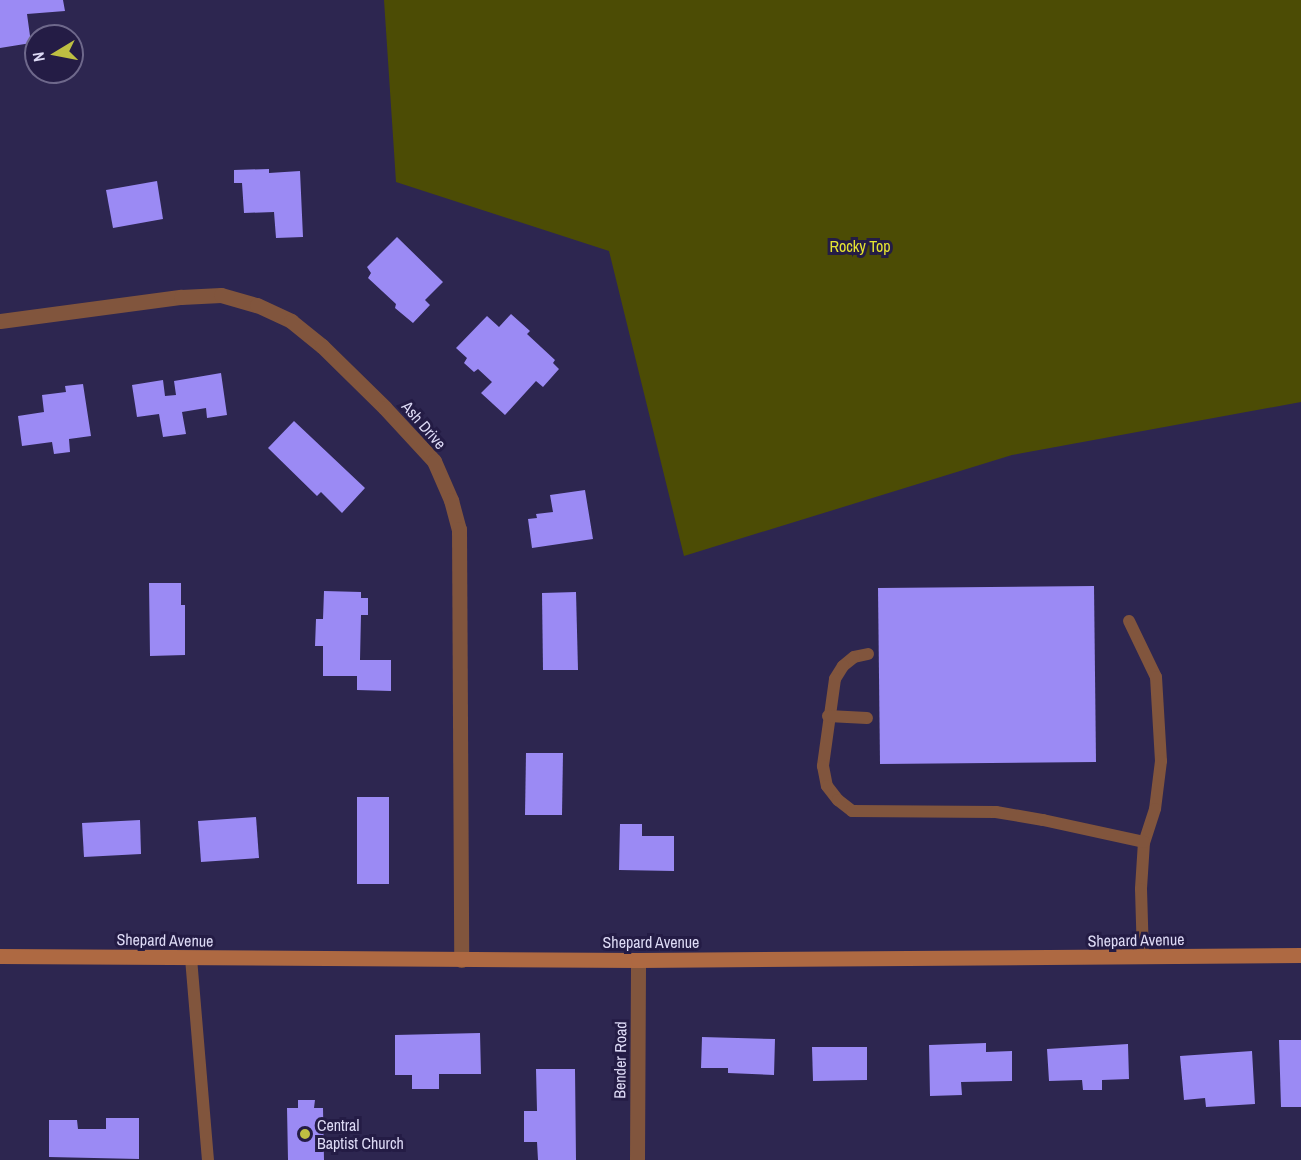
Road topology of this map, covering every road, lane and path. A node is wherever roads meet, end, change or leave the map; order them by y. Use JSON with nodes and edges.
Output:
{"nodes":[{"id":1,"x":0,"y":321,"type":"edge"},
{"id":2,"x":1130,"y":621,"type":"dead end"},
{"id":3,"x":868,"y":654,"type":"dead end"},
{"id":4,"x":828,"y":716,"type":"junction"},
{"id":5,"x":867,"y":718,"type":"dead end"},
{"id":6,"x":1144,"y":842,"type":"junction"},
{"id":7,"x":1301,"y":955,"type":"edge"},
{"id":8,"x":0,"y":956,"type":"edge"},
{"id":9,"x":191,"y":958,"type":"junction"},
{"id":10,"x":1143,"y":958,"type":"junction"},
{"id":11,"x":461,"y":960,"type":"junction"},
{"id":12,"x":638,"y":960,"type":"junction"},
{"id":13,"x":208,"y":1160,"type":"edge"},
{"id":14,"x":637,"y":1160,"type":"edge"}],
"edges":[{"from":1,"to":11,"type":"street","name":"Ash Drive"},
{"from":2,"to":6,"type":"lane"},
{"from":3,"to":4,"type":"lane"},
{"from":4,"to":5,"type":"lane"},
{"from":4,"to":6,"type":"lane"},
{"from":6,"to":10,"type":"lane"},
{"from":7,"to":10,"type":"main road","name":"Shepard Avenue"},
{"from":8,"to":9,"type":"main road","name":"Shepard Avenue"},
{"from":9,"to":11,"type":"main road","name":"Shepard Avenue"},
{"from":9,"to":13,"type":"lane"},
{"from":10,"to":12,"type":"main road","name":"Shepard Avenue"},
{"from":11,"to":12,"type":"main road","name":"Shepard Avenue"},
{"from":12,"to":14,"type":"street","name":"Bender Road"}]}
